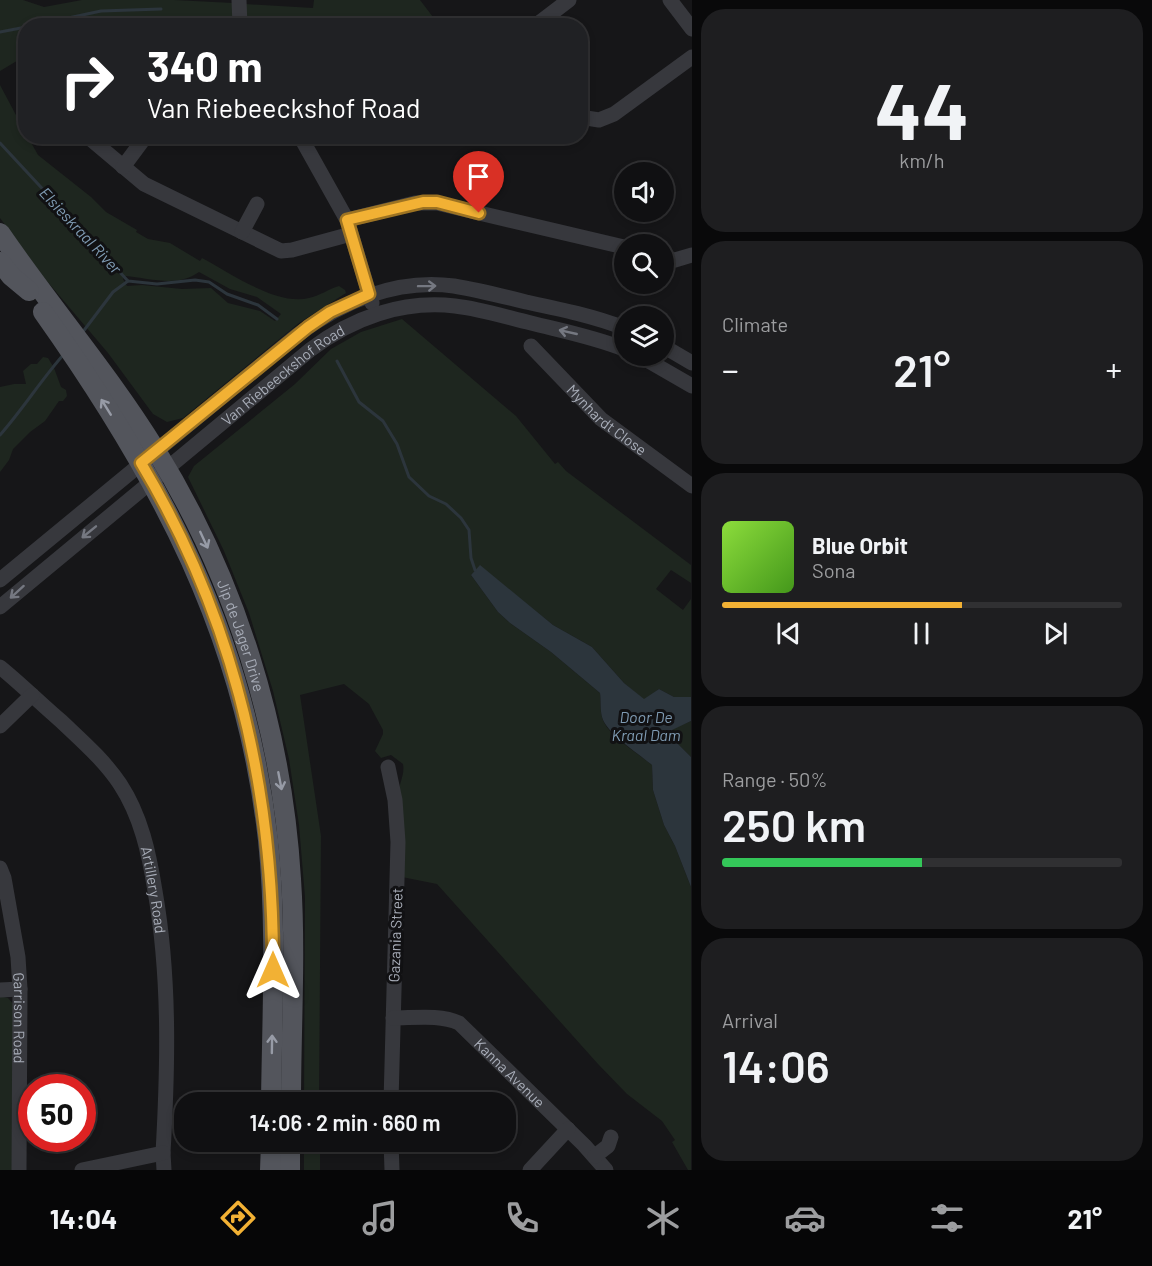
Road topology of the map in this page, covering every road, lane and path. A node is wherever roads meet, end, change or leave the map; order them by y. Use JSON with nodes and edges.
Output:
{"nodes":[{"id":1,"x":239,"y":0,"type":"edge"},
{"id":2,"x":569,"y":0,"type":"edge"},
{"id":3,"x":670,"y":0,"type":"edge"},
{"id":4,"x":240,"y":18,"type":"edge"},
{"id":5,"x":545,"y":18,"type":"edge"},
{"id":6,"x":692,"y":29,"type":"edge"},
{"id":7,"x":692,"y":57,"type":"edge"},
{"id":8,"x":588,"y":118,"type":"edge"},
{"id":9,"x":96,"y":144,"type":"edge"},
{"id":10,"x":140,"y":144,"type":"edge"},
{"id":11,"x":304,"y":144,"type":"edge"},
{"id":12,"x":123,"y":167,"type":"junction"},
{"id":13,"x":257,"y":204,"type":"dead end"},
{"id":14,"x":349,"y":227,"type":"junction"},
{"id":15,"x":242,"y":232,"type":"junction"},
{"id":16,"x":0,"y":233,"type":"edge"},
{"id":17,"x":614,"y":246,"type":"edge"},
{"id":18,"x":0,"y":251,"type":"edge"},
{"id":19,"x":692,"y":255,"type":"edge"},
{"id":20,"x":674,"y":260,"type":"edge"},
{"id":21,"x":0,"y":262,"type":"edge"},
{"id":22,"x":29,"y":291,"type":"junction"},
{"id":23,"x":369,"y":294,"type":"junction"},
{"id":24,"x":376,"y":314,"type":"junction"},
{"id":25,"x":54,"y":315,"type":"junction"},
{"id":26,"x":614,"y":325,"type":"edge"},
{"id":27,"x":531,"y":346,"type":"dead end"},
{"id":28,"x":614,"y":346,"type":"edge"},
{"id":29,"x":674,"y":352,"type":"edge"},
{"id":30,"x":692,"y":363,"type":"edge"},
{"id":31,"x":657,"y":366,"type":"edge"},
{"id":32,"x":692,"y":386,"type":"edge"},
{"id":33,"x":148,"y":457,"type":"junction"},
{"id":34,"x":159,"y":475,"type":"junction"},
{"id":35,"x":692,"y":486,"type":"edge"},
{"id":36,"x":0,"y":580,"type":"edge"},
{"id":37,"x":0,"y":607,"type":"edge"},
{"id":38,"x":0,"y":667,"type":"edge"},
{"id":39,"x":32,"y":695,"type":"junction"},
{"id":40,"x":0,"y":726,"type":"edge"},
{"id":41,"x":388,"y":767,"type":"dead end"},
{"id":42,"x":0,"y":868,"type":"edge"},
{"id":43,"x":20,"y":989,"type":"junction"},
{"id":44,"x":0,"y":990,"type":"edge"},
{"id":45,"x":393,"y":1018,"type":"junction"},
{"id":46,"x":271,"y":1092,"type":"edge"},
{"id":47,"x":291,"y":1092,"type":"edge"},
{"id":48,"x":391,"y":1092,"type":"edge"},
{"id":49,"x":568,"y":1129,"type":"junction"},
{"id":50,"x":611,"y":1137,"type":"dead end"},
{"id":51,"x":271,"y":1152,"type":"edge"},
{"id":52,"x":290,"y":1152,"type":"edge"},
{"id":53,"x":391,"y":1152,"type":"edge"},
{"id":54,"x":163,"y":1153,"type":"junction"},
{"id":55,"x":595,"y":1156,"type":"junction"},
{"id":56,"x":19,"y":1170,"type":"edge"},
{"id":57,"x":82,"y":1170,"type":"edge"},
{"id":58,"x":164,"y":1170,"type":"edge"},
{"id":59,"x":270,"y":1170,"type":"edge"},
{"id":60,"x":290,"y":1170,"type":"edge"},
{"id":61,"x":392,"y":1170,"type":"edge"},
{"id":62,"x":530,"y":1170,"type":"edge"},
{"id":63,"x":606,"y":1170,"type":"edge"}],
"edges":[{"from":1,"to":4,"type":"street"},
{"from":2,"to":5,"type":"street"},
{"from":3,"to":6,"type":"street"},
{"from":7,"to":8,"type":"street"},
{"from":9,"to":12,"type":"street"},
{"from":10,"to":12,"type":"street"},
{"from":11,"to":14,"type":"street"},
{"from":12,"to":15,"type":"street"},
{"from":13,"to":15,"type":"street"},
{"from":14,"to":15,"type":"street"},
{"from":14,"to":17,"type":"street"},
{"from":14,"to":23,"type":"street"},
{"from":16,"to":25,"type":"main road","name":"Jip de Jager Drive"},
{"from":18,"to":22,"type":"main road","name":"Jip de Jager Drive"},
{"from":19,"to":20,"type":"street"},
{"from":21,"to":22,"type":"main road"},
{"from":22,"to":25,"type":"main road","name":"Jip de Jager Drive"},
{"from":23,"to":24,"type":"street"},
{"from":23,"to":26,"type":"street","name":"Van Riebeeckshof Road","one_way":true},
{"from":23,"to":33,"type":"street","name":"Van Riebeeckshof Road"},
{"from":28,"to":24,"type":"street","name":"Van Riebeeckshof Road","one_way":true},
{"from":24,"to":34,"type":"street","name":"Van Riebeeckshof Road"},
{"from":25,"to":33,"type":"main road","name":"Jip de Jager Drive"},
{"from":27,"to":35,"type":"street","name":"Mynhardt Close"},
{"from":29,"to":30,"type":"street"},
{"from":31,"to":32,"type":"street"},
{"from":33,"to":34,"type":"main road","name":"Jip de Jager Drive"},
{"from":33,"to":36,"type":"street","name":"Van Riebeeckshof Road"},
{"from":34,"to":37,"type":"street","name":"Van Riebeeckshof Road","one_way":true},
{"from":46,"to":34,"type":"main road","name":"Jip de Jager Drive","one_way":true},
{"from":34,"to":47,"type":"main road","name":"Jip de Jager Drive","one_way":true},
{"from":38,"to":39,"type":"street","name":"Artillery Road"},
{"from":39,"to":40,"type":"street"},
{"from":39,"to":54,"type":"street","name":"Artillery Road"},
{"from":41,"to":45,"type":"street","name":"Gazania Street"},
{"from":42,"to":43,"type":"street","name":"Garrison Road"},
{"from":43,"to":44,"type":"street"},
{"from":43,"to":56,"type":"street","name":"Garrison Road"},
{"from":45,"to":48,"type":"street","name":"Gazania Street"},
{"from":45,"to":49,"type":"street","name":"Kanna Avenue"},
{"from":49,"to":55,"type":"street","name":"Kanna Avenue"},
{"from":49,"to":62,"type":"street"},
{"from":50,"to":55,"type":"street"},
{"from":51,"to":59,"type":"main road"},
{"from":52,"to":60,"type":"main road"},
{"from":53,"to":61,"type":"street"},
{"from":54,"to":57,"type":"street"},
{"from":54,"to":58,"type":"street","name":"Artillery Road"},
{"from":55,"to":63,"type":"street","name":"Kanna Avenue"}]}
